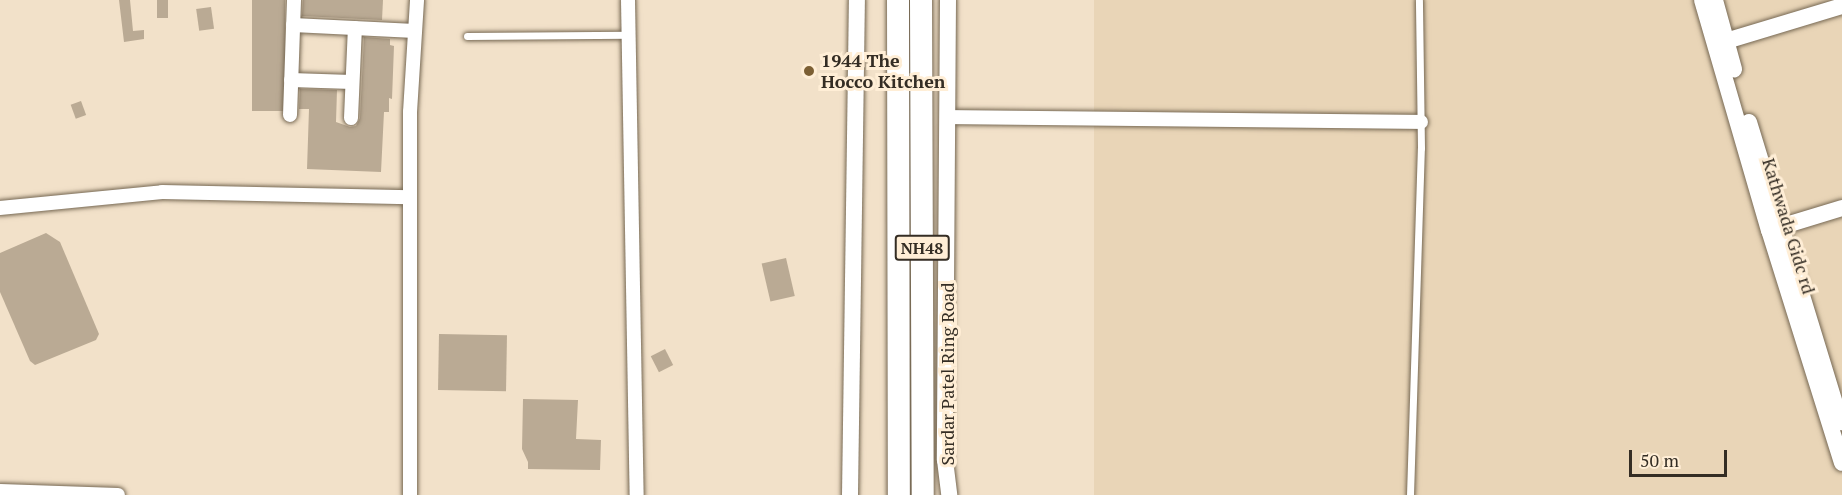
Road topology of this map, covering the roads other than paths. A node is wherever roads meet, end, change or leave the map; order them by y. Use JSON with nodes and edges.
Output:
{"nodes":[{"id":1,"x":294,"y":0,"type":"edge"},
{"id":2,"x":417,"y":0,"type":"edge"},
{"id":3,"x":628,"y":0,"type":"edge"},
{"id":4,"x":857,"y":0,"type":"edge"},
{"id":5,"x":898,"y":0,"type":"edge"},
{"id":6,"x":921,"y":0,"type":"edge"},
{"id":7,"x":948,"y":0,"type":"edge"},
{"id":8,"x":1419,"y":0,"type":"edge"},
{"id":9,"x":1702,"y":0,"type":"edge"},
{"id":10,"x":1715,"y":0,"type":"edge"},
{"id":11,"x":1842,"y":6,"type":"edge"},
{"id":12,"x":293,"y":24,"type":"junction"},
{"id":13,"x":355,"y":28,"type":"junction"},
{"id":14,"x":415,"y":31,"type":"junction"},
{"id":15,"x":467,"y":36,"type":"dead end"},
{"id":16,"x":629,"y":36,"type":"junction"},
{"id":17,"x":1720,"y":43,"type":"junction"},
{"id":18,"x":291,"y":80,"type":"junction"},
{"id":19,"x":352,"y":82,"type":"junction"},
{"id":20,"x":290,"y":115,"type":"dead end"},
{"id":21,"x":949,"y":117,"type":"junction"},
{"id":22,"x":351,"y":118,"type":"dead end"},
{"id":23,"x":1421,"y":122,"type":"junction"},
{"id":24,"x":410,"y":197,"type":"junction"},
{"id":25,"x":0,"y":208,"type":"edge"},
{"id":26,"x":1842,"y":208,"type":"edge"},
{"id":27,"x":1775,"y":229,"type":"junction"},
{"id":28,"x":1833,"y":401,"type":"edge"},
{"id":29,"x":1842,"y":426,"type":"edge"},
{"id":30,"x":1842,"y":463,"type":"edge"},
{"id":31,"x":0,"y":491,"type":"edge"},
{"id":32,"x":118,"y":495,"type":"edge"},
{"id":33,"x":410,"y":495,"type":"edge"},
{"id":34,"x":636,"y":495,"type":"edge"},
{"id":35,"x":850,"y":495,"type":"edge"},
{"id":36,"x":898,"y":495,"type":"edge"},
{"id":37,"x":922,"y":495,"type":"edge"},
{"id":38,"x":949,"y":495,"type":"edge"},
{"id":39,"x":1410,"y":495,"type":"edge"}],
"edges":[{"from":1,"to":12,"type":"street"},
{"from":2,"to":14,"type":"street"},
{"from":3,"to":16,"type":"street"},
{"from":4,"to":35,"type":"street"},
{"from":5,"to":36,"type":"highway","number":"NH48"},
{"from":6,"to":37,"type":"highway","name":"Sardar Patel Ring Road","number":"NH48"},
{"from":7,"to":21,"type":"street","name":"Sardar Patel Ring Road"},
{"from":8,"to":23,"type":"lane"},
{"from":9,"to":17,"type":"street","name":"Kathwada Gidc rd"},
{"from":10,"to":17,"type":"street"},
{"from":11,"to":17,"type":"street"},
{"from":12,"to":13,"type":"street"},
{"from":12,"to":18,"type":"street"},
{"from":13,"to":14,"type":"street"},
{"from":13,"to":19,"type":"street"},
{"from":14,"to":24,"type":"street"},
{"from":15,"to":16,"type":"lane"},
{"from":16,"to":34,"type":"street"},
{"from":17,"to":27,"type":"street","name":"Kathwada Gidc rd"},
{"from":18,"to":19,"type":"street"},
{"from":18,"to":20,"type":"street"},
{"from":19,"to":22,"type":"street"},
{"from":21,"to":23,"type":"street"},
{"from":21,"to":38,"type":"street","name":"Sardar Patel Ring Road"},
{"from":23,"to":39,"type":"lane"},
{"from":24,"to":25,"type":"street"},
{"from":24,"to":33,"type":"street"},
{"from":26,"to":27,"type":"street"},
{"from":27,"to":28,"type":"street","name":"Kathwada Gidc rd"},
{"from":28,"to":29,"type":"street"},
{"from":28,"to":30,"type":"street","name":"Kathwada Gidc rd"},
{"from":31,"to":32,"type":"street"}]}
